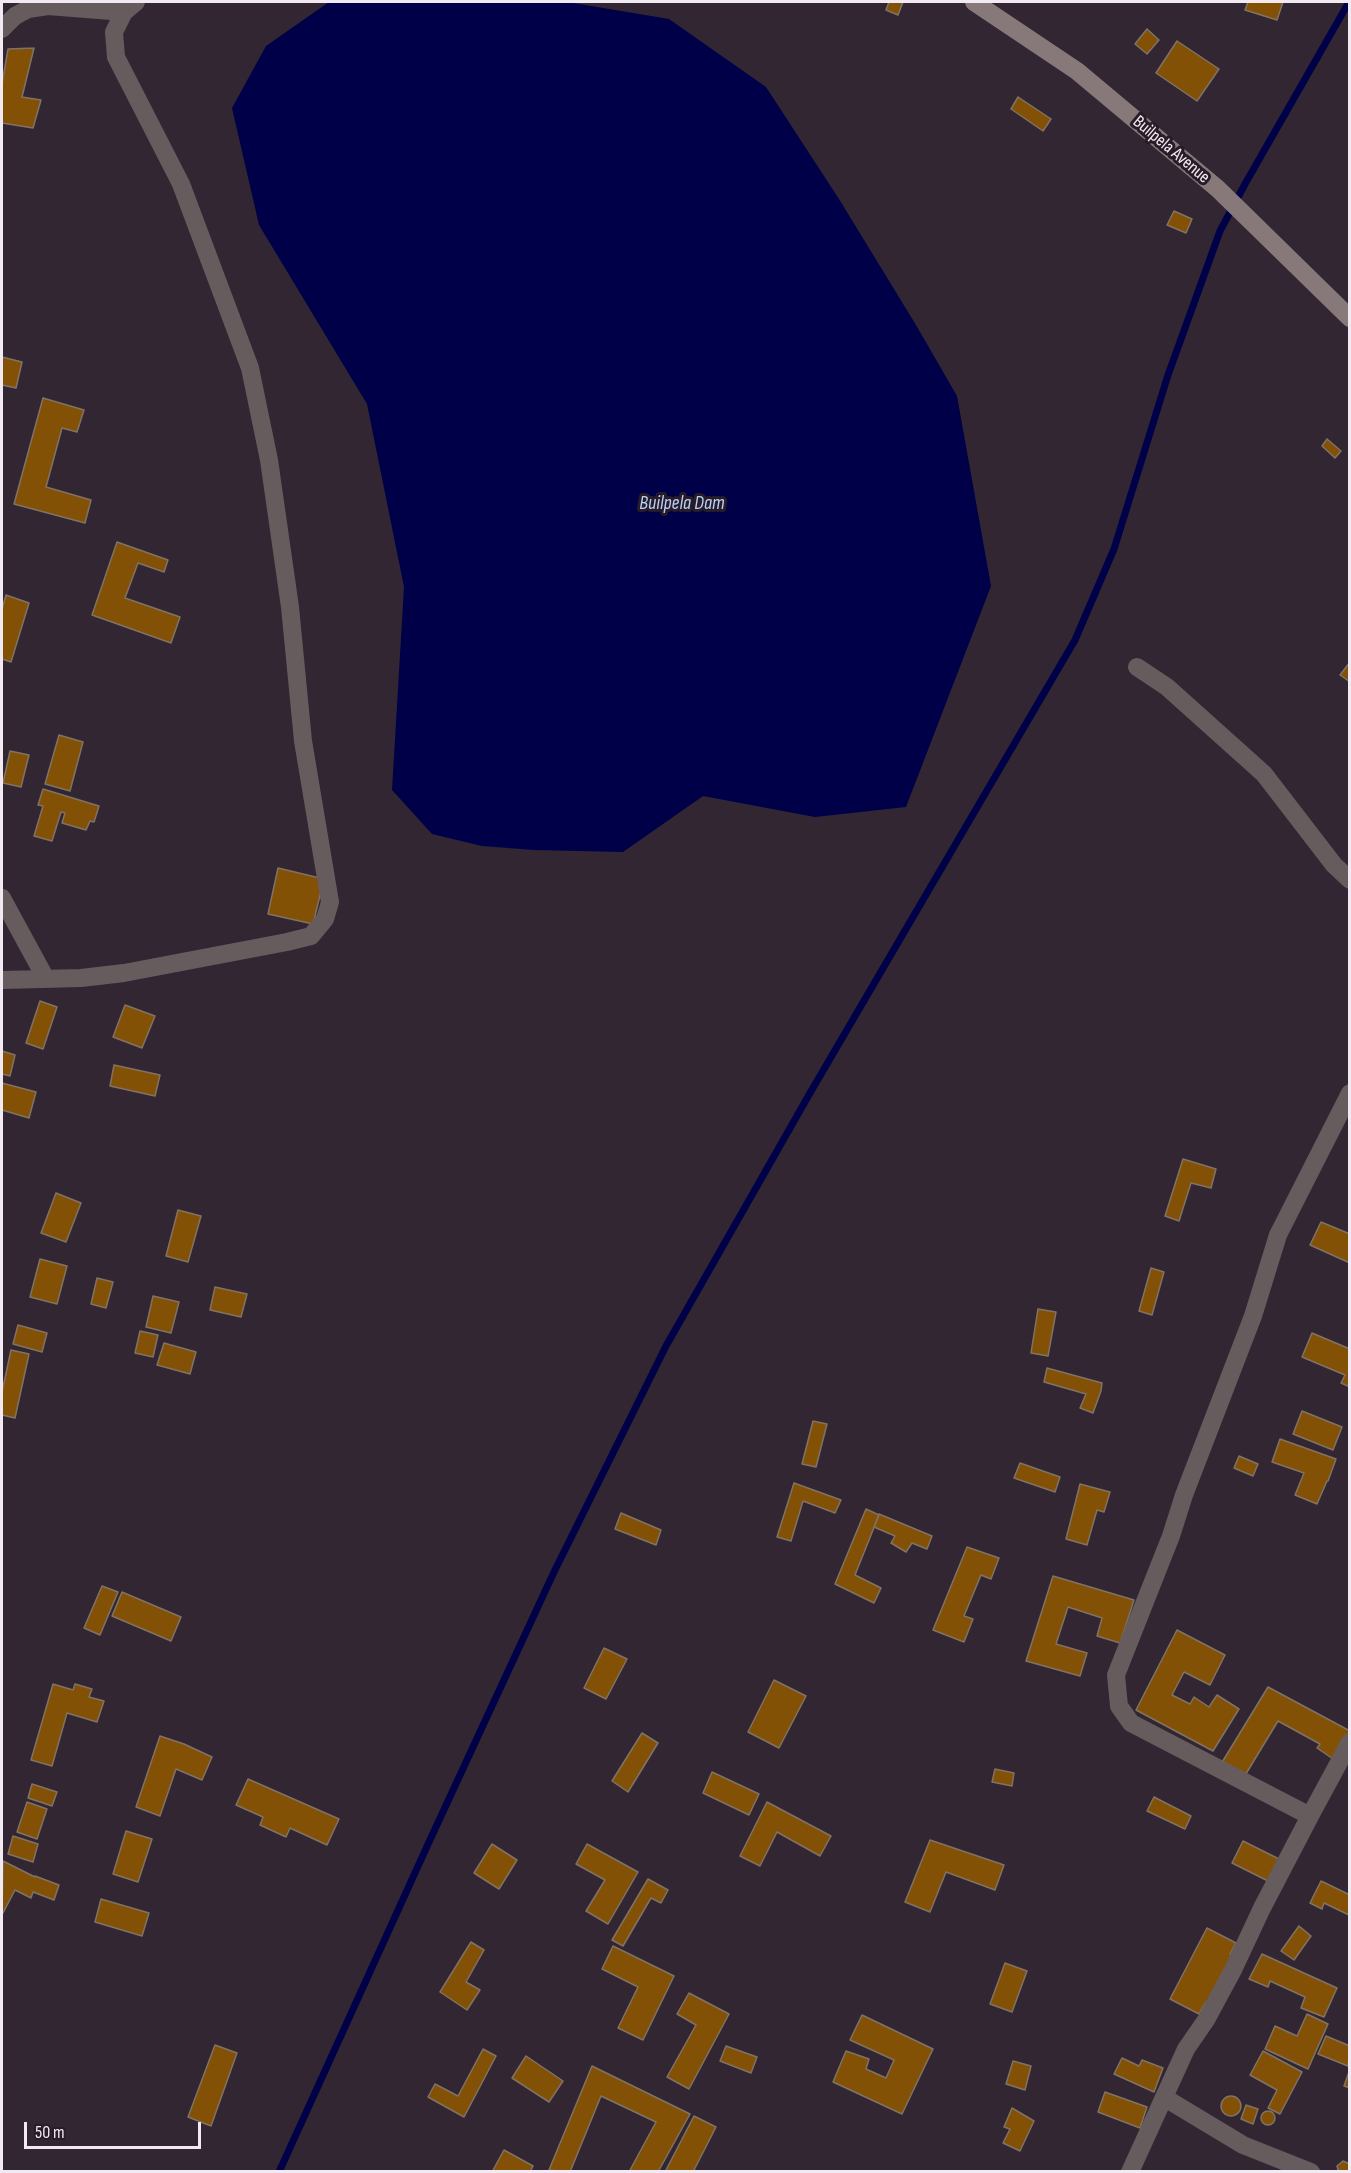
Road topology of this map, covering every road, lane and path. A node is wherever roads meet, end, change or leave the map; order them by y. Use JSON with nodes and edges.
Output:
{"nodes":[{"id":1,"x":974,"y":2,"type":"edge"},
{"id":2,"x":130,"y":7,"type":"edge"},
{"id":3,"x":2,"y":29,"type":"edge"},
{"id":4,"x":1350,"y":318,"type":"edge"},
{"id":5,"x":1137,"y":667,"type":"dead end"},
{"id":6,"x":1350,"y":880,"type":"edge"},
{"id":7,"x":2,"y":898,"type":"edge"},
{"id":8,"x":46,"y":979,"type":"junction"},
{"id":9,"x":2,"y":980,"type":"edge"},
{"id":10,"x":1350,"y":1093,"type":"edge"},
{"id":11,"x":1350,"y":1742,"type":"edge"},
{"id":12,"x":1310,"y":1816,"type":"junction"},
{"id":13,"x":1165,"y":2098,"type":"junction"},
{"id":14,"x":1130,"y":2172,"type":"edge"},
{"id":15,"x":1311,"y":2172,"type":"edge"}],
"edges":[{"from":1,"to":4,"type":"street","name":"Builpela Avenue"},
{"from":2,"to":3,"type":"street"},
{"from":2,"to":8,"type":"street"},
{"from":5,"to":6,"type":"street"},
{"from":7,"to":8,"type":"street"},
{"from":8,"to":9,"type":"street"},
{"from":10,"to":12,"type":"street"},
{"from":11,"to":12,"type":"street"},
{"from":12,"to":13,"type":"street"},
{"from":13,"to":14,"type":"street"},
{"from":13,"to":15,"type":"street"}]}
